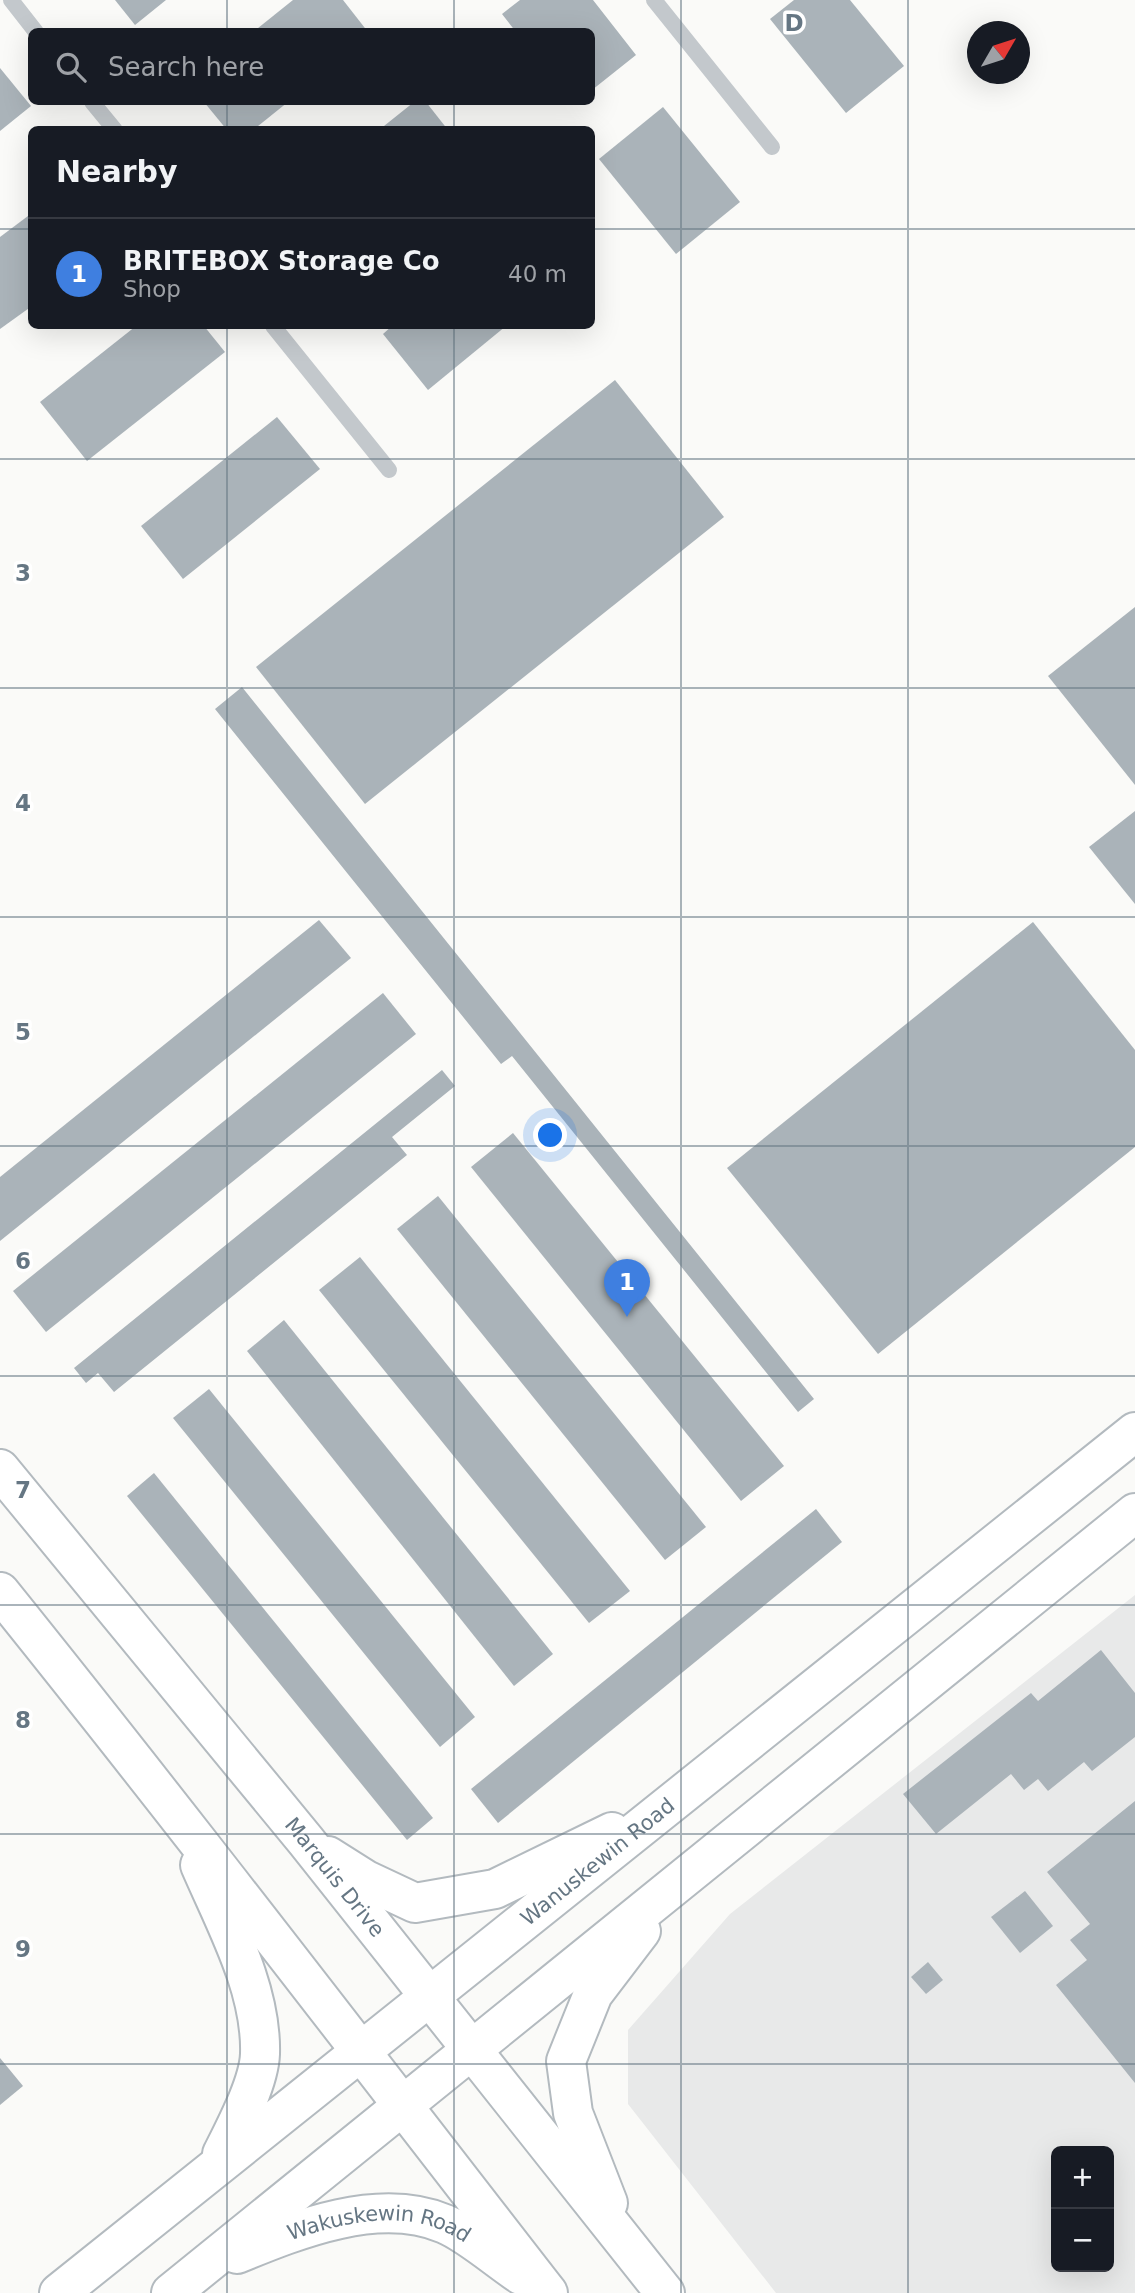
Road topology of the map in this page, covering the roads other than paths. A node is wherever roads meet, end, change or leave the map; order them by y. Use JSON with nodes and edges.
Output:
{"nodes":[{"id":1,"x":10,"y":0,"type":"edge"},
{"id":2,"x":654,"y":0,"type":"edge"},
{"id":3,"x":33,"y":28,"type":"edge"},
{"id":4,"x":94,"y":105,"type":"edge"},
{"id":5,"x":112,"y":126,"type":"edge"},
{"id":6,"x":772,"y":148,"type":"dead end"},
{"id":7,"x":275,"y":329,"type":"edge"},
{"id":8,"x":389,"y":470,"type":"dead end"},
{"id":9,"x":1135,"y":1432,"type":"edge"},
{"id":10,"x":0,"y":1469,"type":"edge"},
{"id":11,"x":1135,"y":1513,"type":"edge"},
{"id":12,"x":0,"y":1592,"type":"edge"},
{"id":13,"x":676,"y":1801,"type":"junction"},
{"id":14,"x":175,"y":1809,"type":"junction"},
{"id":15,"x":306,"y":1841,"type":"junction"},
{"id":16,"x":692,"y":1870,"type":"junction"},
{"id":17,"x":429,"y":1998,"type":"junction"},
{"id":18,"x":470,"y":2049,"type":"junction"},
{"id":19,"x":360,"y":2053,"type":"junction"},
{"id":20,"x":401,"y":2107,"type":"junction"},
{"id":21,"x":217,"y":2163,"type":"junction"},
{"id":22,"x":621,"y":2238,"type":"junction"},
{"id":23,"x":185,"y":2281,"type":"edge"},
{"id":24,"x":59,"y":2293,"type":"edge"},
{"id":25,"x":547,"y":2293,"type":"edge"},
{"id":26,"x":665,"y":2293,"type":"edge"}],
"edges":[{"from":1,"to":3,"type":"lane"},
{"from":2,"to":6,"type":"lane"},
{"from":4,"to":5,"type":"lane"},
{"from":7,"to":8,"type":"lane"},
{"from":9,"to":13,"type":"main road","name":"Wanuskewin Road"},
{"from":10,"to":15,"type":"main road","name":"Marquis Drive"},
{"from":11,"to":16,"type":"main road"},
{"from":12,"to":14,"type":"main road"},
{"from":13,"to":15,"type":"main road"},
{"from":13,"to":17,"type":"main road","name":"Wanuskewin Road"},
{"from":14,"to":19,"type":"main road"},
{"from":14,"to":21,"type":"main road"},
{"from":15,"to":17,"type":"main road","name":"Marquis Drive"},
{"from":16,"to":18,"type":"main road"},
{"from":16,"to":22,"type":"main road"},
{"from":17,"to":18,"type":"main road","name":"Marquis Drive"},
{"from":17,"to":19,"type":"main road","name":"Wanuskewin Road"},
{"from":18,"to":20,"type":"main road"},
{"from":18,"to":22,"type":"main road","name":"Marquis Drive"},
{"from":19,"to":20,"type":"main road"},
{"from":19,"to":21,"type":"main road","name":"Wanuskewin Road"},
{"from":20,"to":23,"type":"main road"},
{"from":20,"to":25,"type":"main road"},
{"from":21,"to":24,"type":"main road","name":"Wanuskewin Road"},
{"from":22,"to":26,"type":"main road","name":"Marquis Drive"},
{"from":23,"to":25,"type":"main road","name":"Wakuskewin Road"}]}
